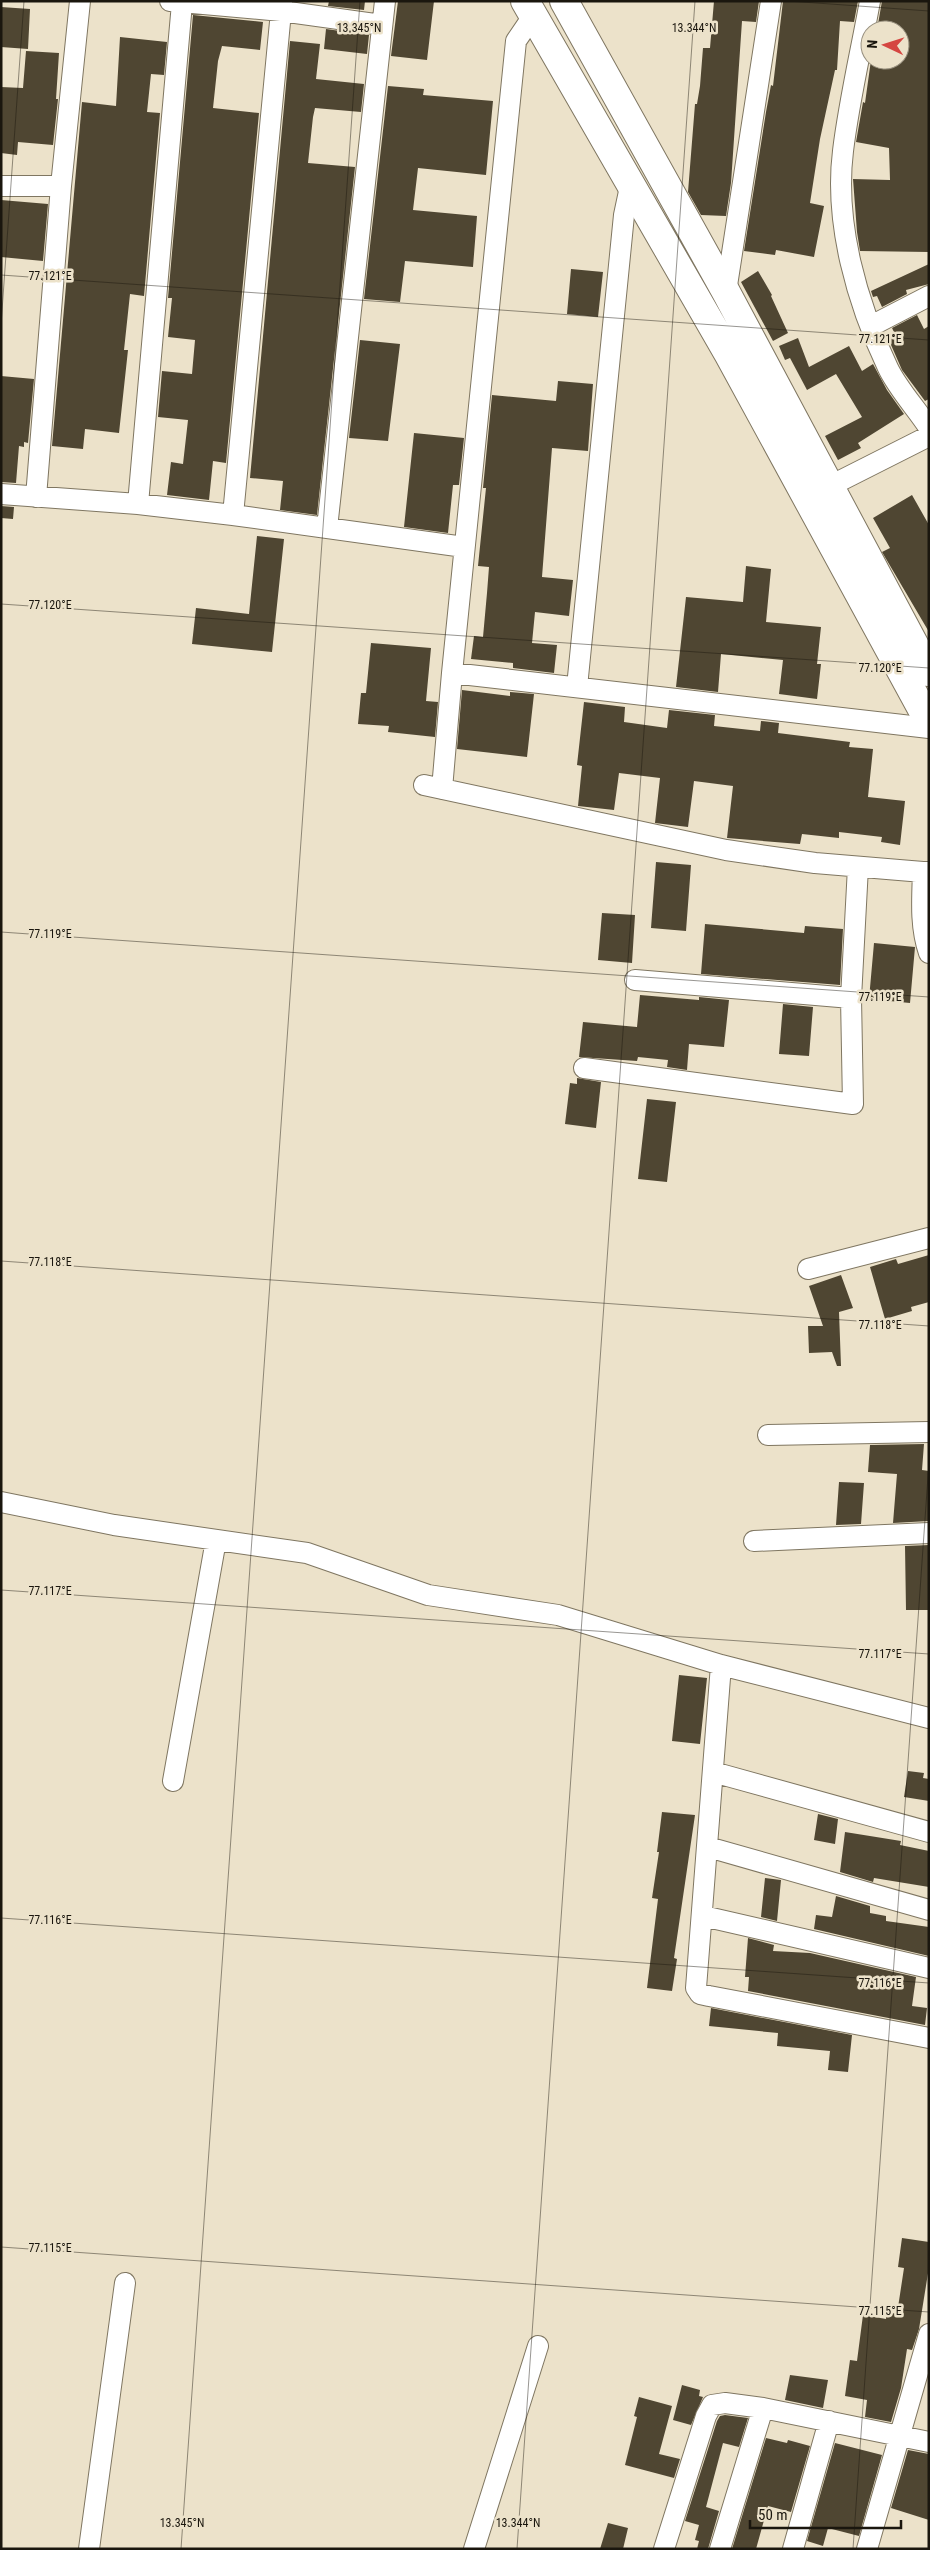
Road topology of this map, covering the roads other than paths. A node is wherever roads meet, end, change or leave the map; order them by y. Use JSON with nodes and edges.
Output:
{"nodes":[{"id":1,"x":80,"y":1,"type":"edge"},
{"id":2,"x":385,"y":1,"type":"edge"},
{"id":3,"x":564,"y":1,"type":"edge"},
{"id":4,"x":772,"y":1,"type":"edge"},
{"id":5,"x":870,"y":1,"type":"edge"},
{"id":6,"x":176,"y":2,"type":"edge"},
{"id":7,"x":282,"y":6,"type":"edge"},
{"id":8,"x":529,"y":8,"type":"edge"},
{"id":9,"x":382,"y":26,"type":"junction"},
{"id":10,"x":631,"y":182,"type":"junction"},
{"id":11,"x":1,"y":186,"type":"edge"},
{"id":12,"x":61,"y":186,"type":"junction"},
{"id":13,"x":726,"y":292,"type":"junction"},
{"id":14,"x":929,"y":296,"type":"edge"},
{"id":15,"x":871,"y":326,"type":"junction"},
{"id":16,"x":929,"y":428,"type":"edge"},
{"id":17,"x":929,"y":436,"type":"edge"},
{"id":18,"x":830,"y":486,"type":"junction"},
{"id":19,"x":1,"y":494,"type":"edge"},
{"id":20,"x":36,"y":497,"type":"junction"},
{"id":21,"x":138,"y":504,"type":"junction"},
{"id":22,"x":233,"y":515,"type":"junction"},
{"id":23,"x":327,"y":528,"type":"junction"},
{"id":24,"x":464,"y":547,"type":"junction"},
{"id":25,"x":929,"y":672,"type":"edge"},
{"id":26,"x":452,"y":673,"type":"junction"},
{"id":27,"x":578,"y":687,"type":"junction"},
{"id":28,"x":929,"y":722,"type":"edge"},
{"id":29,"x":929,"y":728,"type":"edge"},
{"id":30,"x":858,"y":867,"type":"junction"},
{"id":31,"x":926,"y":872,"type":"edge"},
{"id":32,"x":929,"y":953,"type":"edge"},
{"id":33,"x":635,"y":980,"type":"dead end"},
{"id":34,"x":851,"y":998,"type":"junction"},
{"id":35,"x":584,"y":1068,"type":"dead end"},
{"id":36,"x":929,"y":1238,"type":"edge"},
{"id":37,"x":808,"y":1269,"type":"dead end"},
{"id":38,"x":929,"y":1432,"type":"edge"},
{"id":39,"x":768,"y":1435,"type":"dead end"},
{"id":40,"x":3,"y":1508,"type":"edge"},
{"id":41,"x":929,"y":1533,"type":"edge"},
{"id":42,"x":216,"y":1540,"type":"junction"},
{"id":43,"x":754,"y":1541,"type":"dead end"},
{"id":44,"x":721,"y":1665,"type":"junction"},
{"id":45,"x":929,"y":1718,"type":"edge"},
{"id":46,"x":713,"y":1772,"type":"junction"},
{"id":47,"x":173,"y":1781,"type":"dead end"},
{"id":48,"x":929,"y":1832,"type":"edge"},
{"id":49,"x":708,"y":1847,"type":"junction"},
{"id":50,"x":929,"y":1910,"type":"edge"},
{"id":51,"x":703,"y":1916,"type":"junction"},
{"id":52,"x":929,"y":1968,"type":"edge"},
{"id":53,"x":929,"y":2038,"type":"edge"},
{"id":54,"x":125,"y":2283,"type":"dead end"},
{"id":55,"x":929,"y":2334,"type":"edge"},
{"id":56,"x":538,"y":2346,"type":"dead end"},
{"id":57,"x":763,"y":2408,"type":"junction"},
{"id":58,"x":829,"y":2422,"type":"junction"},
{"id":59,"x":900,"y":2436,"type":"junction"},
{"id":60,"x":929,"y":2442,"type":"edge"},
{"id":61,"x":90,"y":2549,"type":"edge"},
{"id":62,"x":474,"y":2549,"type":"edge"},
{"id":63,"x":664,"y":2549,"type":"edge"},
{"id":64,"x":720,"y":2549,"type":"edge"},
{"id":65,"x":794,"y":2549,"type":"edge"},
{"id":66,"x":867,"y":2549,"type":"edge"}],
"edges":[{"from":1,"to":12,"type":"street"},
{"from":2,"to":9,"type":"street"},
{"from":3,"to":13,"type":"main road"},
{"from":4,"to":13,"type":"street"},
{"from":5,"to":15,"type":"street"},
{"from":6,"to":7,"type":"street"},
{"from":6,"to":21,"type":"street"},
{"from":7,"to":9,"type":"street"},
{"from":7,"to":22,"type":"street"},
{"from":8,"to":10,"type":"main road"},
{"from":8,"to":24,"type":"street"},
{"from":9,"to":23,"type":"street"},
{"from":10,"to":27,"type":"street"},
{"from":10,"to":28,"type":"main road"},
{"from":11,"to":12,"type":"street"},
{"from":12,"to":20,"type":"street"},
{"from":13,"to":18,"type":"main road"},
{"from":14,"to":15,"type":"street"},
{"from":15,"to":16,"type":"street"},
{"from":17,"to":18,"type":"street"},
{"from":18,"to":25,"type":"main road"},
{"from":19,"to":20,"type":"street"},
{"from":20,"to":21,"type":"street"},
{"from":21,"to":22,"type":"street"},
{"from":22,"to":23,"type":"street"},
{"from":23,"to":24,"type":"street"},
{"from":24,"to":26,"type":"street"},
{"from":26,"to":27,"type":"street"},
{"from":26,"to":30,"type":"street"},
{"from":27,"to":29,"type":"street"},
{"from":30,"to":31,"type":"street"},
{"from":30,"to":34,"type":"street"},
{"from":31,"to":32,"type":"street"},
{"from":33,"to":34,"type":"street"},
{"from":34,"to":35,"type":"street"},
{"from":36,"to":37,"type":"street"},
{"from":38,"to":39,"type":"street"},
{"from":40,"to":42,"type":"street"},
{"from":41,"to":43,"type":"street"},
{"from":42,"to":44,"type":"street"},
{"from":42,"to":47,"type":"street"},
{"from":44,"to":45,"type":"street"},
{"from":44,"to":46,"type":"street"},
{"from":46,"to":48,"type":"street"},
{"from":46,"to":49,"type":"street"},
{"from":49,"to":50,"type":"street"},
{"from":49,"to":51,"type":"street"},
{"from":51,"to":52,"type":"street"},
{"from":51,"to":53,"type":"street"},
{"from":54,"to":61,"type":"street"},
{"from":55,"to":59,"type":"street"},
{"from":56,"to":62,"type":"street"},
{"from":57,"to":58,"type":"street"},
{"from":57,"to":63,"type":"street"},
{"from":57,"to":64,"type":"street"},
{"from":58,"to":59,"type":"street"},
{"from":58,"to":65,"type":"street"},
{"from":59,"to":60,"type":"street"},
{"from":59,"to":66,"type":"street"}]}
